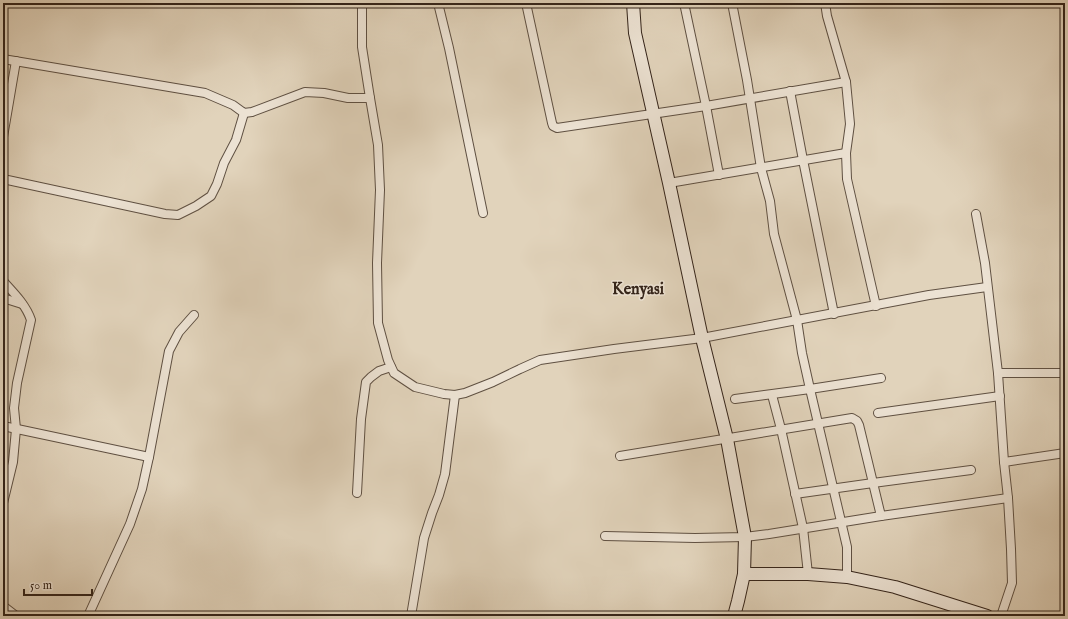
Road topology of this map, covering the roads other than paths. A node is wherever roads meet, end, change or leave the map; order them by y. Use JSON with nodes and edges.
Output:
{"nodes":[{"id":1,"x":362,"y":3,"type":"edge"},
{"id":2,"x":438,"y":3,"type":"edge"},
{"id":3,"x":526,"y":3,"type":"edge"},
{"id":4,"x":633,"y":3,"type":"edge"},
{"id":5,"x":684,"y":3,"type":"edge"},
{"id":6,"x":732,"y":3,"type":"edge"},
{"id":7,"x":825,"y":3,"type":"edge"},
{"id":8,"x":3,"y":59,"type":"edge"},
{"id":9,"x":16,"y":61,"type":"junction"},
{"id":10,"x":846,"y":82,"type":"junction"},
{"id":11,"x":790,"y":91,"type":"junction"},
{"id":12,"x":370,"y":98,"type":"junction"},
{"id":13,"x":749,"y":98,"type":"junction"},
{"id":14,"x":706,"y":106,"type":"junction"},
{"id":15,"x":244,"y":113,"type":"junction"},
{"id":16,"x":653,"y":114,"type":"junction"},
{"id":17,"x":3,"y":137,"type":"edge"},
{"id":18,"x":846,"y":153,"type":"junction"},
{"id":19,"x":803,"y":160,"type":"junction"},
{"id":20,"x":761,"y":168,"type":"junction"},
{"id":21,"x":719,"y":175,"type":"junction"},
{"id":22,"x":3,"y":178,"type":"edge"},
{"id":23,"x":669,"y":184,"type":"junction"},
{"id":24,"x":483,"y":213,"type":"dead end"},
{"id":25,"x":976,"y":214,"type":"dead end"},
{"id":26,"x":3,"y":281,"type":"edge"},
{"id":27,"x":988,"y":287,"type":"junction"},
{"id":28,"x":3,"y":298,"type":"edge"},
{"id":29,"x":22,"y":304,"type":"junction"},
{"id":30,"x":876,"y":306,"type":"junction"},
{"id":31,"x":834,"y":314,"type":"junction"},
{"id":32,"x":194,"y":315,"type":"dead end"},
{"id":33,"x":797,"y":320,"type":"junction"},
{"id":34,"x":702,"y":338,"type":"junction"},
{"id":35,"x":391,"y":367,"type":"junction"},
{"id":36,"x":998,"y":373,"type":"junction"},
{"id":37,"x":1065,"y":373,"type":"edge"},
{"id":38,"x":880,"y":378,"type":"dead end"},
{"id":39,"x":810,"y":389,"type":"junction"},
{"id":40,"x":455,"y":395,"type":"junction"},
{"id":41,"x":772,"y":395,"type":"junction"},
{"id":42,"x":1000,"y":396,"type":"junction"},
{"id":43,"x":735,"y":399,"type":"dead end"},
{"id":44,"x":878,"y":413,"type":"dead end"},
{"id":45,"x":818,"y":423,"type":"junction"},
{"id":46,"x":3,"y":426,"type":"edge"},
{"id":47,"x":16,"y":429,"type":"junction"},
{"id":48,"x":781,"y":429,"type":"junction"},
{"id":49,"x":727,"y":439,"type":"junction"},
{"id":50,"x":1065,"y":453,"type":"edge"},
{"id":51,"x":620,"y":456,"type":"dead end"},
{"id":52,"x":149,"y":457,"type":"junction"},
{"id":53,"x":1004,"y":462,"type":"junction"},
{"id":54,"x":971,"y":470,"type":"dead end"},
{"id":55,"x":873,"y":482,"type":"junction"},
{"id":56,"x":834,"y":489,"type":"junction"},
{"id":57,"x":357,"y":493,"type":"dead end"},
{"id":58,"x":795,"y":494,"type":"junction"},
{"id":59,"x":1008,"y":498,"type":"junction"},
{"id":60,"x":3,"y":503,"type":"edge"},
{"id":61,"x":881,"y":516,"type":"junction"},
{"id":62,"x":842,"y":523,"type":"junction"},
{"id":63,"x":803,"y":528,"type":"junction"},
{"id":64,"x":605,"y":536,"type":"dead end"},
{"id":65,"x":745,"y":537,"type":"junction"},
{"id":66,"x":744,"y":574,"type":"junction"},
{"id":67,"x":808,"y":574,"type":"junction"},
{"id":68,"x":847,"y":577,"type":"junction"},
{"id":69,"x":3,"y":606,"type":"edge"},
{"id":70,"x":961,"y":612,"type":"edge"},
{"id":71,"x":16,"y":616,"type":"edge"},
{"id":72,"x":88,"y":616,"type":"edge"},
{"id":73,"x":411,"y":616,"type":"edge"},
{"id":74,"x":734,"y":616,"type":"edge"},
{"id":75,"x":987,"y":616,"type":"edge"},
{"id":76,"x":1000,"y":616,"type":"edge"}],
"edges":[{"from":1,"to":12,"type":"street"},
{"from":2,"to":24,"type":"street"},
{"from":3,"to":16,"type":"street"},
{"from":4,"to":16,"type":"street"},
{"from":5,"to":14,"type":"street"},
{"from":6,"to":13,"type":"street"},
{"from":7,"to":10,"type":"street"},
{"from":8,"to":9,"type":"street"},
{"from":9,"to":15,"type":"street"},
{"from":9,"to":17,"type":"street"},
{"from":10,"to":11,"type":"street"},
{"from":10,"to":18,"type":"street"},
{"from":11,"to":13,"type":"street"},
{"from":11,"to":19,"type":"street"},
{"from":12,"to":15,"type":"street"},
{"from":12,"to":35,"type":"street"},
{"from":13,"to":14,"type":"street"},
{"from":13,"to":20,"type":"street"},
{"from":14,"to":16,"type":"street"},
{"from":14,"to":21,"type":"street"},
{"from":15,"to":22,"type":"street"},
{"from":16,"to":23,"type":"street"},
{"from":18,"to":19,"type":"street"},
{"from":18,"to":30,"type":"street"},
{"from":19,"to":20,"type":"street"},
{"from":19,"to":31,"type":"street"},
{"from":20,"to":21,"type":"street"},
{"from":20,"to":33,"type":"street"},
{"from":21,"to":23,"type":"street"},
{"from":23,"to":34,"type":"street"},
{"from":25,"to":27,"type":"street"},
{"from":26,"to":29,"type":"street"},
{"from":27,"to":30,"type":"street"},
{"from":27,"to":36,"type":"street"},
{"from":28,"to":29,"type":"street"},
{"from":29,"to":47,"type":"street"},
{"from":30,"to":31,"type":"street"},
{"from":31,"to":33,"type":"street"},
{"from":32,"to":52,"type":"street"},
{"from":33,"to":34,"type":"street"},
{"from":33,"to":39,"type":"street"},
{"from":34,"to":40,"type":"street"},
{"from":34,"to":49,"type":"street"},
{"from":35,"to":40,"type":"street"},
{"from":35,"to":57,"type":"street"},
{"from":36,"to":37,"type":"street"},
{"from":36,"to":42,"type":"street"},
{"from":38,"to":39,"type":"street"},
{"from":39,"to":41,"type":"street"},
{"from":39,"to":45,"type":"street"},
{"from":40,"to":73,"type":"street"},
{"from":41,"to":43,"type":"street"},
{"from":41,"to":48,"type":"street"},
{"from":42,"to":44,"type":"street"},
{"from":42,"to":53,"type":"street"},
{"from":45,"to":48,"type":"street"},
{"from":45,"to":55,"type":"street"},
{"from":45,"to":56,"type":"street"},
{"from":46,"to":47,"type":"street"},
{"from":47,"to":52,"type":"street"},
{"from":47,"to":60,"type":"street"},
{"from":48,"to":49,"type":"street"},
{"from":48,"to":58,"type":"street"},
{"from":49,"to":51,"type":"street"},
{"from":49,"to":65,"type":"street"},
{"from":50,"to":53,"type":"street"},
{"from":52,"to":72,"type":"street"},
{"from":53,"to":59,"type":"street"},
{"from":54,"to":55,"type":"street"},
{"from":55,"to":56,"type":"street"},
{"from":55,"to":61,"type":"street"},
{"from":56,"to":58,"type":"street"},
{"from":56,"to":62,"type":"street"},
{"from":58,"to":63,"type":"street"},
{"from":59,"to":61,"type":"street"},
{"from":59,"to":76,"type":"street"},
{"from":61,"to":62,"type":"street"},
{"from":62,"to":63,"type":"street"},
{"from":62,"to":68,"type":"street"},
{"from":63,"to":65,"type":"street"},
{"from":63,"to":67,"type":"street"},
{"from":64,"to":65,"type":"street"},
{"from":65,"to":66,"type":"street"},
{"from":66,"to":67,"type":"street"},
{"from":66,"to":74,"type":"street"},
{"from":67,"to":68,"type":"street"},
{"from":68,"to":70,"type":"street"},
{"from":69,"to":71,"type":"street"},
{"from":70,"to":75,"type":"street"}]}
